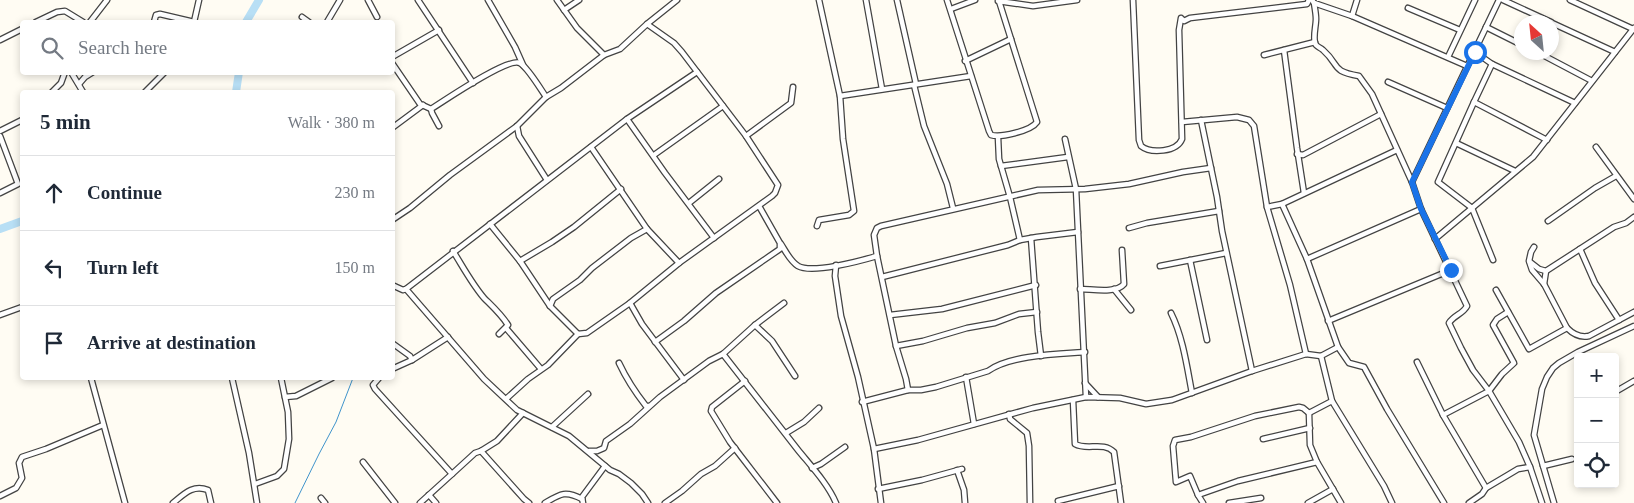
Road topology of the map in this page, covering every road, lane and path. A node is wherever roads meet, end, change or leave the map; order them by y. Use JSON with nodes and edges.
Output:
{"nodes":[{"id":1,"x":107,"y":0,"type":"edge"},
{"id":2,"x":199,"y":0,"type":"edge"},
{"id":3,"x":340,"y":0,"type":"edge"},
{"id":4,"x":368,"y":0,"type":"edge"},
{"id":5,"x":418,"y":0,"type":"edge"},
{"id":6,"x":488,"y":0,"type":"edge"},
{"id":7,"x":556,"y":0,"type":"edge"},
{"id":8,"x":578,"y":0,"type":"edge"},
{"id":9,"x":678,"y":0,"type":"edge"},
{"id":10,"x":819,"y":0,"type":"edge"},
{"id":11,"x":866,"y":0,"type":"edge"},
{"id":12,"x":897,"y":0,"type":"edge"},
{"id":13,"x":947,"y":0,"type":"edge"},
{"id":14,"x":975,"y":0,"type":"edge"},
{"id":15,"x":1077,"y":0,"type":"edge"},
{"id":16,"x":1133,"y":0,"type":"edge"},
{"id":17,"x":1357,"y":0,"type":"edge"},
{"id":18,"x":1468,"y":0,"type":"edge"},
{"id":19,"x":1501,"y":0,"type":"edge"},
{"id":20,"x":1570,"y":0,"type":"edge"},
{"id":21,"x":998,"y":1,"type":"edge"},
{"id":22,"x":1312,"y":1,"type":"edge"},
{"id":23,"x":1475,"y":2,"type":"edge"},
{"id":24,"x":1408,"y":8,"type":"dead end"},
{"id":25,"x":951,"y":9,"type":"junction"},
{"id":26,"x":564,"y":10,"type":"junction"},
{"id":27,"x":1534,"y":15,"type":"edge"},
{"id":28,"x":1352,"y":16,"type":"junction"},
{"id":29,"x":302,"y":17,"type":"dead end"},
{"id":30,"x":377,"y":17,"type":"dead end"},
{"id":31,"x":40,"y":20,"type":"edge"},
{"id":32,"x":80,"y":20,"type":"edge"},
{"id":33,"x":92,"y":20,"type":"edge"},
{"id":34,"x":155,"y":20,"type":"edge"},
{"id":35,"x":186,"y":20,"type":"edge"},
{"id":36,"x":194,"y":20,"type":"edge"},
{"id":37,"x":307,"y":20,"type":"edge"},
{"id":38,"x":328,"y":20,"type":"edge"},
{"id":39,"x":647,"y":24,"type":"junction"},
{"id":40,"x":1486,"y":27,"type":"junction"},
{"id":41,"x":1559,"y":27,"type":"edge"},
{"id":42,"x":1634,"y":28,"type":"edge"},
{"id":43,"x":20,"y":30,"type":"edge"},
{"id":44,"x":439,"y":30,"type":"junction"},
{"id":45,"x":1460,"y":30,"type":"junction"},
{"id":46,"x":1010,"y":39,"type":"junction"},
{"id":47,"x":0,"y":40,"type":"edge"},
{"id":48,"x":1514,"y":41,"type":"edge"},
{"id":49,"x":1315,"y":42,"type":"junction"},
{"id":50,"x":1284,"y":50,"type":"junction"},
{"id":51,"x":1475,"y":52,"type":"junction"},
{"id":52,"x":1615,"y":52,"type":"junction"},
{"id":53,"x":395,"y":54,"type":"edge"},
{"id":54,"x":1264,"y":54,"type":"dead end"},
{"id":55,"x":604,"y":55,"type":"junction"},
{"id":56,"x":1448,"y":57,"type":"junction"},
{"id":57,"x":1552,"y":60,"type":"edge"},
{"id":58,"x":965,"y":61,"type":"junction"},
{"id":59,"x":1492,"y":64,"type":"junction"},
{"id":60,"x":523,"y":66,"type":"junction"},
{"id":61,"x":1467,"y":66,"type":"junction"},
{"id":62,"x":395,"y":67,"type":"edge"},
{"id":63,"x":697,"y":72,"type":"junction"},
{"id":64,"x":64,"y":75,"type":"edge"},
{"id":65,"x":73,"y":75,"type":"edge"},
{"id":66,"x":88,"y":75,"type":"edge"},
{"id":67,"x":162,"y":75,"type":"edge"},
{"id":68,"x":971,"y":76,"type":"junction"},
{"id":69,"x":1592,"y":81,"type":"junction"},
{"id":70,"x":1388,"y":82,"type":"dead end"},
{"id":71,"x":473,"y":83,"type":"junction"},
{"id":72,"x":79,"y":84,"type":"junction"},
{"id":73,"x":915,"y":84,"type":"junction"},
{"id":74,"x":793,"y":87,"type":"dead end"},
{"id":75,"x":54,"y":90,"type":"edge"},
{"id":76,"x":83,"y":90,"type":"edge"},
{"id":77,"x":147,"y":90,"type":"edge"},
{"id":78,"x":882,"y":90,"type":"junction"},
{"id":79,"x":840,"y":96,"type":"junction"},
{"id":80,"x":546,"y":97,"type":"junction"},
{"id":81,"x":1474,"y":102,"type":"junction"},
{"id":82,"x":1575,"y":103,"type":"junction"},
{"id":83,"x":423,"y":105,"type":"junction"},
{"id":84,"x":723,"y":106,"type":"junction"},
{"id":85,"x":1447,"y":108,"type":"junction"},
{"id":86,"x":431,"y":109,"type":"junction"},
{"id":87,"x":1381,"y":114,"type":"junction"},
{"id":88,"x":627,"y":119,"type":"junction"},
{"id":89,"x":1201,"y":120,"type":"junction"},
{"id":90,"x":20,"y":121,"type":"edge"},
{"id":91,"x":1182,"y":122,"type":"junction"},
{"id":92,"x":395,"y":126,"type":"edge"},
{"id":93,"x":439,"y":126,"type":"dead end"},
{"id":94,"x":517,"y":126,"type":"junction"},
{"id":95,"x":0,"y":131,"type":"edge"},
{"id":96,"x":0,"y":136,"type":"edge"},
{"id":97,"x":746,"y":136,"type":"junction"},
{"id":98,"x":998,"y":137,"type":"junction"},
{"id":99,"x":1065,"y":139,"type":"dead end"},
{"id":100,"x":1547,"y":140,"type":"junction"},
{"id":101,"x":1456,"y":143,"type":"junction"},
{"id":102,"x":591,"y":147,"type":"junction"},
{"id":103,"x":1596,"y":147,"type":"dead end"},
{"id":104,"x":1397,"y":150,"type":"junction"},
{"id":105,"x":1297,"y":154,"type":"junction"},
{"id":106,"x":654,"y":155,"type":"junction"},
{"id":107,"x":1068,"y":157,"type":"junction"},
{"id":108,"x":1001,"y":166,"type":"junction"},
{"id":109,"x":1211,"y":168,"type":"junction"},
{"id":110,"x":1515,"y":171,"type":"junction"},
{"id":111,"x":1616,"y":176,"type":"junction"},
{"id":112,"x":720,"y":179,"type":"dead end"},
{"id":113,"x":547,"y":180,"type":"junction"},
{"id":114,"x":1412,"y":182,"type":"junction"},
{"id":115,"x":621,"y":189,"type":"junction"},
{"id":116,"x":1076,"y":189,"type":"junction"},
{"id":117,"x":0,"y":193,"type":"edge"},
{"id":118,"x":1304,"y":193,"type":"junction"},
{"id":119,"x":1010,"y":197,"type":"junction"},
{"id":120,"x":1634,"y":199,"type":"edge"},
{"id":121,"x":689,"y":203,"type":"junction"},
{"id":122,"x":1282,"y":204,"type":"junction"},
{"id":123,"x":759,"y":206,"type":"junction"},
{"id":124,"x":1267,"y":207,"type":"junction"},
{"id":125,"x":954,"y":208,"type":"junction"},
{"id":126,"x":1472,"y":208,"type":"junction"},
{"id":127,"x":1421,"y":209,"type":"junction"},
{"id":128,"x":1218,"y":211,"type":"junction"},
{"id":129,"x":1634,"y":217,"type":"edge"},
{"id":130,"x":395,"y":218,"type":"edge"},
{"id":131,"x":1548,"y":221,"type":"dead end"},
{"id":132,"x":490,"y":224,"type":"junction"},
{"id":133,"x":817,"y":226,"type":"dead end"},
{"id":134,"x":1129,"y":228,"type":"dead end"},
{"id":135,"x":647,"y":229,"type":"junction"},
{"id":136,"x":1078,"y":232,"type":"junction"},
{"id":137,"x":714,"y":238,"type":"junction"},
{"id":138,"x":1031,"y":238,"type":"junction"},
{"id":139,"x":1020,"y":240,"type":"junction"},
{"id":140,"x":1435,"y":240,"type":"junction"},
{"id":141,"x":780,"y":243,"type":"junction"},
{"id":142,"x":1534,"y":248,"type":"dead end"},
{"id":143,"x":1580,"y":249,"type":"junction"},
{"id":144,"x":1122,"y":250,"type":"dead end"},
{"id":145,"x":454,"y":251,"type":"junction"},
{"id":146,"x":1226,"y":253,"type":"junction"},
{"id":147,"x":877,"y":256,"type":"junction"},
{"id":148,"x":1307,"y":259,"type":"junction"},
{"id":149,"x":1190,"y":260,"type":"junction"},
{"id":150,"x":1493,"y":260,"type":"dead end"},
{"id":151,"x":520,"y":261,"type":"junction"},
{"id":152,"x":1529,"y":261,"type":"junction"},
{"id":153,"x":679,"y":263,"type":"junction"},
{"id":154,"x":836,"y":265,"type":"junction"},
{"id":155,"x":1160,"y":266,"type":"dead end"},
{"id":156,"x":1451,"y":270,"type":"junction"},
{"id":157,"x":1546,"y":271,"type":"junction"},
{"id":158,"x":882,"y":277,"type":"junction"},
{"id":159,"x":1544,"y":284,"type":"junction"},
{"id":160,"x":1036,"y":285,"type":"junction"},
{"id":161,"x":395,"y":286,"type":"edge"},
{"id":162,"x":406,"y":288,"type":"junction"},
{"id":163,"x":1080,"y":289,"type":"junction"},
{"id":164,"x":1114,"y":289,"type":"junction"},
{"id":165,"x":1496,"y":290,"type":"dead end"},
{"id":166,"x":545,"y":298,"type":"junction"},
{"id":167,"x":553,"y":299,"type":"junction"},
{"id":168,"x":630,"y":303,"type":"junction"},
{"id":169,"x":784,"y":303,"type":"dead end"},
{"id":170,"x":550,"y":306,"type":"junction"},
{"id":171,"x":20,"y":308,"type":"edge"},
{"id":172,"x":1131,"y":310,"type":"dead end"},
{"id":173,"x":1037,"y":312,"type":"junction"},
{"id":174,"x":1508,"y":312,"type":"junction"},
{"id":175,"x":1634,"y":312,"type":"edge"},
{"id":176,"x":1171,"y":313,"type":"dead end"},
{"id":177,"x":0,"y":315,"type":"edge"},
{"id":178,"x":890,"y":316,"type":"junction"},
{"id":179,"x":1620,"y":320,"type":"junction"},
{"id":180,"x":1328,"y":321,"type":"junction"},
{"id":181,"x":754,"y":325,"type":"junction"},
{"id":182,"x":1634,"y":326,"type":"edge"},
{"id":183,"x":506,"y":328,"type":"junction"},
{"id":184,"x":1567,"y":328,"type":"junction"},
{"id":185,"x":500,"y":334,"type":"dead end"},
{"id":186,"x":578,"y":334,"type":"junction"},
{"id":187,"x":448,"y":337,"type":"junction"},
{"id":188,"x":1207,"y":340,"type":"dead end"},
{"id":189,"x":655,"y":342,"type":"junction"},
{"id":190,"x":395,"y":345,"type":"edge"},
{"id":191,"x":896,"y":346,"type":"junction"},
{"id":192,"x":1338,"y":347,"type":"junction"},
{"id":193,"x":1085,"y":352,"type":"junction"},
{"id":194,"x":723,"y":354,"type":"junction"},
{"id":195,"x":1306,"y":354,"type":"junction"},
{"id":196,"x":1042,"y":356,"type":"junction"},
{"id":197,"x":1321,"y":356,"type":"junction"},
{"id":198,"x":412,"y":360,"type":"junction"},
{"id":199,"x":1416,"y":362,"type":"dead end"},
{"id":200,"x":619,"y":363,"type":"dead end"},
{"id":201,"x":395,"y":368,"type":"edge"},
{"id":202,"x":541,"y":369,"type":"junction"},
{"id":203,"x":1252,"y":371,"type":"junction"},
{"id":204,"x":795,"y":376,"type":"dead end"},
{"id":205,"x":966,"y":377,"type":"junction"},
{"id":206,"x":92,"y":380,"type":"edge"},
{"id":207,"x":232,"y":380,"type":"edge"},
{"id":208,"x":281,"y":380,"type":"edge"},
{"id":209,"x":328,"y":380,"type":"edge"},
{"id":210,"x":378,"y":380,"type":"edge"},
{"id":211,"x":684,"y":380,"type":"junction"},
{"id":212,"x":745,"y":381,"type":"junction"},
{"id":213,"x":1634,"y":381,"type":"edge"},
{"id":214,"x":1085,"y":382,"type":"junction"},
{"id":215,"x":908,"y":390,"type":"junction"},
{"id":216,"x":1619,"y":390,"type":"edge"},
{"id":217,"x":1489,"y":391,"type":"junction"},
{"id":218,"x":1192,"y":393,"type":"junction"},
{"id":219,"x":588,"y":394,"type":"dead end"},
{"id":220,"x":285,"y":397,"type":"junction"},
{"id":221,"x":1086,"y":397,"type":"junction"},
{"id":222,"x":1098,"y":397,"type":"junction"},
{"id":223,"x":506,"y":399,"type":"junction"},
{"id":224,"x":1073,"y":400,"type":"junction"},
{"id":225,"x":1332,"y":401,"type":"junction"},
{"id":226,"x":862,"y":402,"type":"junction"},
{"id":227,"x":649,"y":406,"type":"junction"},
{"id":228,"x":818,"y":408,"type":"dead end"},
{"id":229,"x":523,"y":413,"type":"junction"},
{"id":230,"x":1309,"y":413,"type":"junction"},
{"id":231,"x":1009,"y":414,"type":"junction"},
{"id":232,"x":1443,"y":415,"type":"junction"},
{"id":233,"x":974,"y":424,"type":"junction"},
{"id":234,"x":103,"y":425,"type":"junction"},
{"id":235,"x":552,"y":427,"type":"junction"},
{"id":236,"x":1310,"y":428,"type":"junction"},
{"id":237,"x":786,"y":433,"type":"junction"},
{"id":238,"x":1263,"y":439,"type":"dead end"},
{"id":239,"x":845,"y":447,"type":"dead end"},
{"id":240,"x":735,"y":448,"type":"junction"},
{"id":241,"x":600,"y":449,"type":"junction"},
{"id":242,"x":874,"y":449,"type":"junction"},
{"id":243,"x":481,"y":451,"type":"junction"},
{"id":244,"x":589,"y":451,"type":"junction"},
{"id":245,"x":1572,"y":459,"type":"dead end"},
{"id":246,"x":599,"y":460,"type":"junction"},
{"id":247,"x":363,"y":462,"type":"dead end"},
{"id":248,"x":1317,"y":462,"type":"junction"},
{"id":249,"x":605,"y":466,"type":"junction"},
{"id":250,"x":1543,"y":466,"type":"junction"},
{"id":251,"x":1530,"y":467,"type":"junction"},
{"id":252,"x":812,"y":468,"type":"junction"},
{"id":253,"x":452,"y":474,"type":"junction"},
{"id":254,"x":255,"y":484,"type":"junction"},
{"id":255,"x":1119,"y":486,"type":"junction"},
{"id":256,"x":1333,"y":488,"type":"junction"},
{"id":257,"x":1486,"y":488,"type":"junction"},
{"id":258,"x":878,"y":489,"type":"junction"},
{"id":259,"x":429,"y":495,"type":"junction"},
{"id":260,"x":1198,"y":495,"type":"junction"},
{"id":261,"x":0,"y":496,"type":"edge"},
{"id":262,"x":320,"y":498,"type":"dead end"},
{"id":263,"x":1261,"y":498,"type":"dead end"},
{"id":264,"x":582,"y":501,"type":"edge"},
{"id":265,"x":1058,"y":501,"type":"dead end"},
{"id":266,"x":125,"y":503,"type":"edge"},
{"id":267,"x":173,"y":503,"type":"edge"},
{"id":268,"x":211,"y":503,"type":"edge"},
{"id":269,"x":257,"y":503,"type":"edge"},
{"id":270,"x":325,"y":503,"type":"edge"},
{"id":271,"x":395,"y":503,"type":"edge"},
{"id":272,"x":420,"y":503,"type":"edge"},
{"id":273,"x":436,"y":503,"type":"edge"},
{"id":274,"x":530,"y":503,"type":"edge"},
{"id":275,"x":545,"y":503,"type":"edge"},
{"id":276,"x":648,"y":503,"type":"edge"},
{"id":277,"x":665,"y":503,"type":"edge"},
{"id":278,"x":777,"y":503,"type":"edge"},
{"id":279,"x":836,"y":503,"type":"edge"},
{"id":280,"x":881,"y":503,"type":"edge"},
{"id":281,"x":965,"y":503,"type":"edge"},
{"id":282,"x":1030,"y":503,"type":"edge"},
{"id":283,"x":1121,"y":503,"type":"edge"},
{"id":284,"x":1203,"y":503,"type":"edge"},
{"id":285,"x":1229,"y":503,"type":"edge"},
{"id":286,"x":1308,"y":503,"type":"edge"},
{"id":287,"x":1342,"y":503,"type":"edge"},
{"id":288,"x":1392,"y":503,"type":"edge"},
{"id":289,"x":1444,"y":503,"type":"edge"},
{"id":290,"x":1469,"y":503,"type":"edge"},
{"id":291,"x":1542,"y":503,"type":"edge"},
{"id":292,"x":1554,"y":503,"type":"edge"}],
"edges":[{"from":1,"to":33,"type":"street"},
{"from":2,"to":36,"type":"street"},
{"from":3,"to":38,"type":"street"},
{"from":4,"to":30,"type":"street"},
{"from":5,"to":44,"type":"street"},
{"from":6,"to":60,"type":"street"},
{"from":7,"to":26,"type":"street"},
{"from":8,"to":26,"type":"street"},
{"from":9,"to":39,"type":"street"},
{"from":10,"to":79,"type":"street"},
{"from":11,"to":78,"type":"street"},
{"from":12,"to":73,"type":"street"},
{"from":13,"to":25,"type":"street"},
{"from":14,"to":25,"type":"street"},
{"from":15,"to":21,"type":"street"},
{"from":16,"to":91,"type":"street"},
{"from":17,"to":28,"type":"street"},
{"from":18,"to":23,"type":"street"},
{"from":19,"to":27,"type":"street"},
{"from":19,"to":40,"type":"street"},
{"from":20,"to":42,"type":"street"},
{"from":21,"to":46,"type":"street"},
{"from":22,"to":28,"type":"street"},
{"from":22,"to":49,"type":"street"},
{"from":22,"to":91,"type":"street"},
{"from":23,"to":45,"type":"street"},
{"from":24,"to":45,"type":"street"},
{"from":25,"to":58,"type":"street"},
{"from":26,"to":55,"type":"street"},
{"from":28,"to":56,"type":"street"},
{"from":29,"to":37,"type":"street"},
{"from":31,"to":32,"type":"street"},
{"from":34,"to":35,"type":"street"},
{"from":39,"to":55,"type":"street"},
{"from":39,"to":63,"type":"street"},
{"from":40,"to":48,"type":"street"},
{"from":40,"to":51,"type":"street"},
{"from":41,"to":52,"type":"street"},
{"from":42,"to":52,"type":"street"},
{"from":43,"to":47,"type":"street"},
{"from":44,"to":53,"type":"street"},
{"from":44,"to":71,"type":"street"},
{"from":45,"to":56,"type":"street"},
{"from":46,"to":58,"type":"street"},
{"from":46,"to":98,"type":"street"},
{"from":49,"to":50,"type":"street"},
{"from":49,"to":87,"type":"street"},
{"from":50,"to":54,"type":"street"},
{"from":50,"to":105,"type":"street"},
{"from":51,"to":59,"type":"street"},
{"from":51,"to":61,"type":"street"},
{"from":52,"to":69,"type":"street"},
{"from":55,"to":80,"type":"street"},
{"from":56,"to":61,"type":"street"},
{"from":57,"to":69,"type":"street"},
{"from":58,"to":68,"type":"street"},
{"from":59,"to":81,"type":"street"},
{"from":59,"to":82,"type":"street"},
{"from":60,"to":71,"type":"street"},
{"from":60,"to":80,"type":"street"},
{"from":61,"to":85,"type":"street"},
{"from":62,"to":83,"type":"street"},
{"from":63,"to":84,"type":"street"},
{"from":63,"to":88,"type":"street"},
{"from":64,"to":75,"type":"street"},
{"from":65,"to":72,"type":"street"},
{"from":66,"to":72,"type":"street"},
{"from":67,"to":77,"type":"street"},
{"from":68,"to":73,"type":"street"},
{"from":68,"to":98,"type":"street"},
{"from":69,"to":82,"type":"street"},
{"from":70,"to":85,"type":"street"},
{"from":71,"to":86,"type":"street"},
{"from":72,"to":76,"type":"street"},
{"from":73,"to":78,"type":"street"},
{"from":73,"to":125,"type":"street"},
{"from":74,"to":97,"type":"street"},
{"from":78,"to":79,"type":"street"},
{"from":79,"to":133,"type":"street"},
{"from":80,"to":94,"type":"street"},
{"from":81,"to":100,"type":"street"},
{"from":81,"to":101,"type":"street"},
{"from":82,"to":100,"type":"street"},
{"from":83,"to":86,"type":"street"},
{"from":83,"to":92,"type":"street"},
{"from":84,"to":97,"type":"street"},
{"from":84,"to":106,"type":"street"},
{"from":85,"to":114,"type":"street"},
{"from":86,"to":93,"type":"street"},
{"from":87,"to":104,"type":"street"},
{"from":87,"to":105,"type":"street"},
{"from":88,"to":102,"type":"street"},
{"from":88,"to":106,"type":"street"},
{"from":89,"to":91,"type":"street"},
{"from":89,"to":109,"type":"street"},
{"from":89,"to":124,"type":"street"},
{"from":90,"to":95,"type":"street"},
{"from":94,"to":113,"type":"street"},
{"from":94,"to":130,"type":"street"},
{"from":96,"to":117,"type":"street"},
{"from":97,"to":123,"type":"street"},
{"from":98,"to":108,"type":"street"},
{"from":99,"to":107,"type":"street"},
{"from":100,"to":110,"type":"street"},
{"from":101,"to":110,"type":"street"},
{"from":101,"to":126,"type":"street"},
{"from":102,"to":113,"type":"street"},
{"from":102,"to":115,"type":"street"},
{"from":103,"to":111,"type":"street"},
{"from":104,"to":114,"type":"street"},
{"from":104,"to":118,"type":"street"},
{"from":105,"to":118,"type":"street"},
{"from":106,"to":121,"type":"street"},
{"from":107,"to":108,"type":"street"},
{"from":107,"to":116,"type":"street"},
{"from":108,"to":119,"type":"street"},
{"from":109,"to":116,"type":"street"},
{"from":109,"to":128,"type":"street"},
{"from":110,"to":126,"type":"street"},
{"from":111,"to":120,"type":"street"},
{"from":111,"to":131,"type":"street"},
{"from":112,"to":121,"type":"street"},
{"from":113,"to":132,"type":"street"},
{"from":114,"to":127,"type":"street"},
{"from":115,"to":135,"type":"street"},
{"from":115,"to":151,"type":"street"},
{"from":116,"to":119,"type":"street"},
{"from":116,"to":136,"type":"street"},
{"from":118,"to":122,"type":"street"},
{"from":119,"to":125,"type":"street"},
{"from":119,"to":139,"type":"street"},
{"from":121,"to":137,"type":"street"},
{"from":122,"to":124,"type":"street"},
{"from":122,"to":148,"type":"street"},
{"from":123,"to":137,"type":"street"},
{"from":123,"to":141,"type":"street"},
{"from":124,"to":195,"type":"street"},
{"from":125,"to":147,"type":"street"},
{"from":126,"to":140,"type":"street"},
{"from":126,"to":150,"type":"street"},
{"from":127,"to":140,"type":"street"},
{"from":127,"to":148,"type":"street"},
{"from":128,"to":134,"type":"street"},
{"from":128,"to":146,"type":"street"},
{"from":129,"to":143,"type":"street"},
{"from":132,"to":145,"type":"street"},
{"from":132,"to":151,"type":"street"},
{"from":135,"to":153,"type":"street"},
{"from":135,"to":167,"type":"street"},
{"from":136,"to":138,"type":"street"},
{"from":136,"to":163,"type":"street"},
{"from":137,"to":153,"type":"street"},
{"from":138,"to":139,"type":"street"},
{"from":138,"to":160,"type":"street"},
{"from":139,"to":158,"type":"street"},
{"from":140,"to":156,"type":"street"},
{"from":141,"to":154,"type":"street"},
{"from":141,"to":189,"type":"street"},
{"from":142,"to":152,"type":"street"},
{"from":143,"to":157,"type":"street"},
{"from":143,"to":179,"type":"street"},
{"from":144,"to":164,"type":"street"},
{"from":145,"to":162,"type":"street"},
{"from":145,"to":183,"type":"street"},
{"from":146,"to":149,"type":"street"},
{"from":146,"to":203,"type":"street"},
{"from":147,"to":154,"type":"street"},
{"from":147,"to":158,"type":"street"},
{"from":148,"to":180,"type":"street"},
{"from":149,"to":155,"type":"street"},
{"from":149,"to":188,"type":"street"},
{"from":151,"to":166,"type":"street"},
{"from":152,"to":157,"type":"street"},
{"from":152,"to":159,"type":"street"},
{"from":153,"to":168,"type":"street"},
{"from":154,"to":226,"type":"street"},
{"from":156,"to":180,"type":"street"},
{"from":156,"to":217,"type":"street"},
{"from":157,"to":159,"type":"street"},
{"from":158,"to":178,"type":"street"},
{"from":159,"to":184,"type":"street"},
{"from":160,"to":173,"type":"street"},
{"from":160,"to":178,"type":"street"},
{"from":161,"to":162,"type":"street"},
{"from":162,"to":187,"type":"street"},
{"from":163,"to":164,"type":"street"},
{"from":163,"to":193,"type":"street"},
{"from":164,"to":172,"type":"street"},
{"from":165,"to":174,"type":"street"},
{"from":166,"to":167,"type":"street"},
{"from":166,"to":170,"type":"street"},
{"from":167,"to":170,"type":"street"},
{"from":168,"to":186,"type":"street"},
{"from":168,"to":189,"type":"street"},
{"from":169,"to":181,"type":"street"},
{"from":170,"to":186,"type":"street"},
{"from":171,"to":177,"type":"street"},
{"from":173,"to":191,"type":"street"},
{"from":173,"to":196,"type":"street"},
{"from":174,"to":184,"type":"street"},
{"from":174,"to":217,"type":"street"},
{"from":175,"to":179,"type":"street"},
{"from":176,"to":218,"type":"street"},
{"from":178,"to":191,"type":"street"},
{"from":179,"to":184,"type":"street"},
{"from":180,"to":192,"type":"street"},
{"from":181,"to":194,"type":"street"},
{"from":181,"to":204,"type":"street"},
{"from":182,"to":250,"type":"street"},
{"from":183,"to":185,"type":"street"},
{"from":183,"to":202,"type":"street"},
{"from":186,"to":202,"type":"street"},
{"from":187,"to":198,"type":"street"},
{"from":187,"to":223,"type":"street"},
{"from":189,"to":211,"type":"street"},
{"from":190,"to":198,"type":"street"},
{"from":191,"to":215,"type":"street"},
{"from":192,"to":197,"type":"street"},
{"from":192,"to":289,"type":"street"},
{"from":193,"to":196,"type":"street"},
{"from":193,"to":214,"type":"street"},
{"from":194,"to":211,"type":"street"},
{"from":194,"to":212,"type":"street"},
{"from":195,"to":197,"type":"street"},
{"from":195,"to":203,"type":"street"},
{"from":196,"to":205,"type":"street"},
{"from":197,"to":225,"type":"street"},
{"from":198,"to":201,"type":"street"},
{"from":199,"to":232,"type":"street"},
{"from":200,"to":227,"type":"street"},
{"from":202,"to":223,"type":"street"},
{"from":203,"to":218,"type":"street"},
{"from":205,"to":215,"type":"street"},
{"from":205,"to":233,"type":"street"},
{"from":206,"to":234,"type":"street"},
{"from":207,"to":254,"type":"street"},
{"from":208,"to":220,"type":"street"},
{"from":209,"to":220,"type":"street"},
{"from":210,"to":253,"type":"street"},
{"from":211,"to":227,"type":"street"},
{"from":212,"to":237,"type":"street"},
{"from":212,"to":240,"type":"street"},
{"from":213,"to":216,"type":"street"},
{"from":214,"to":221,"type":"street"},
{"from":214,"to":222,"type":"street"},
{"from":215,"to":226,"type":"street"},
{"from":217,"to":232,"type":"street"},
{"from":217,"to":251,"type":"street"},
{"from":218,"to":222,"type":"street"},
{"from":219,"to":235,"type":"street"},
{"from":220,"to":254,"type":"street"},
{"from":221,"to":222,"type":"street"},
{"from":221,"to":224,"type":"street"},
{"from":223,"to":229,"type":"street"},
{"from":224,"to":231,"type":"street"},
{"from":224,"to":255,"type":"street"},
{"from":225,"to":230,"type":"street"},
{"from":225,"to":288,"type":"street"},
{"from":226,"to":242,"type":"street"},
{"from":227,"to":241,"type":"street"},
{"from":228,"to":237,"type":"street"},
{"from":229,"to":235,"type":"street"},
{"from":229,"to":243,"type":"street"},
{"from":230,"to":236,"type":"street"},
{"from":230,"to":260,"type":"street"},
{"from":231,"to":233,"type":"street"},
{"from":231,"to":282,"type":"street"},
{"from":232,"to":257,"type":"street"},
{"from":233,"to":242,"type":"street"},
{"from":234,"to":261,"type":"street"},
{"from":234,"to":266,"type":"street"},
{"from":235,"to":244,"type":"street"},
{"from":236,"to":238,"type":"street"},
{"from":236,"to":248,"type":"street"},
{"from":237,"to":252,"type":"street"},
{"from":239,"to":252,"type":"street"},
{"from":240,"to":277,"type":"street"},
{"from":240,"to":278,"type":"street"},
{"from":241,"to":244,"type":"street"},
{"from":241,"to":246,"type":"street"},
{"from":242,"to":258,"type":"street"},
{"from":243,"to":253,"type":"street"},
{"from":243,"to":274,"type":"street"},
{"from":244,"to":246,"type":"street"},
{"from":245,"to":250,"type":"street"},
{"from":246,"to":249,"type":"street"},
{"from":247,"to":271,"type":"street"},
{"from":248,"to":256,"type":"street"},
{"from":248,"to":260,"type":"street"},
{"from":249,"to":264,"type":"street"},
{"from":249,"to":276,"type":"street"},
{"from":250,"to":292,"type":"street"},
{"from":251,"to":257,"type":"street"},
{"from":251,"to":291,"type":"street"},
{"from":252,"to":279,"type":"street"},
{"from":253,"to":259,"type":"street"},
{"from":254,"to":269,"type":"street"},
{"from":255,"to":265,"type":"street"},
{"from":255,"to":283,"type":"street"},
{"from":256,"to":286,"type":"street"},
{"from":256,"to":287,"type":"street"},
{"from":257,"to":290,"type":"street"},
{"from":258,"to":280,"type":"street"},
{"from":258,"to":281,"type":"street"},
{"from":259,"to":272,"type":"street"},
{"from":259,"to":273,"type":"street"},
{"from":260,"to":284,"type":"street"},
{"from":262,"to":270,"type":"street"},
{"from":263,"to":285,"type":"street"},
{"from":264,"to":275,"type":"street"},
{"from":267,"to":268,"type":"street"}]}
